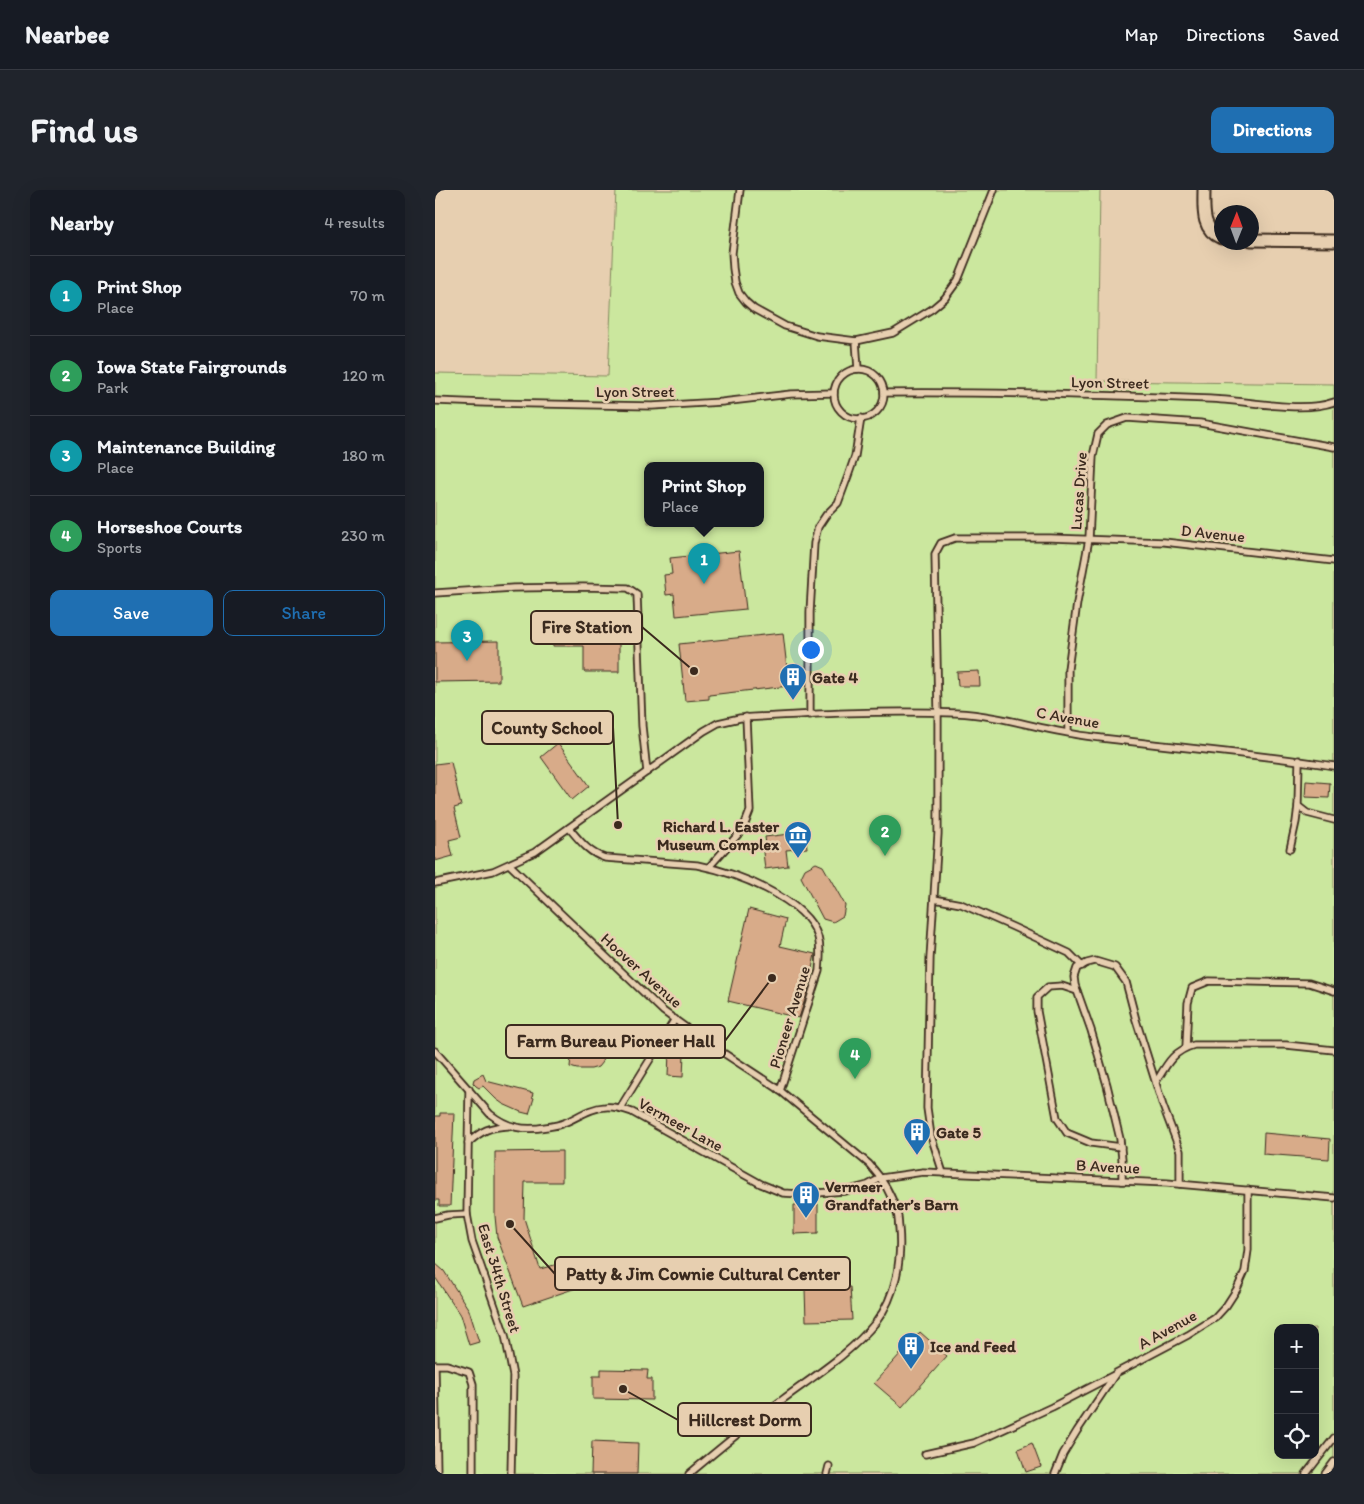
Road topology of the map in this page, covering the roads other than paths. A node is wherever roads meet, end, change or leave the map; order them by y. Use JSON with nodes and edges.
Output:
{"nodes":[{"id":1,"x":740,"y":190,"type":"edge"},
{"id":2,"x":994,"y":190,"type":"edge"},
{"id":3,"x":1204,"y":190,"type":"edge"},
{"id":4,"x":1214,"y":234,"type":"edge"},
{"id":5,"x":1259,"y":240,"type":"edge"},
{"id":6,"x":1334,"y":241,"type":"edge"},
{"id":7,"x":856,"y":340,"type":"junction"},
{"id":8,"x":858,"y":369,"type":"junction"},
{"id":9,"x":834,"y":393,"type":"junction"},
{"id":10,"x":884,"y":393,"type":"junction"},
{"id":11,"x":435,"y":401,"type":"edge"},
{"id":12,"x":1334,"y":402,"type":"edge"},
{"id":13,"x":861,"y":418,"type":"junction"},
{"id":14,"x":1334,"y":447,"type":"edge"},
{"id":15,"x":1089,"y":539,"type":"junction"},
{"id":16,"x":1334,"y":561,"type":"edge"},
{"id":17,"x":435,"y":593,"type":"edge"},
{"id":18,"x":938,"y":713,"type":"junction"},
{"id":19,"x":810,"y":715,"type":"junction"},
{"id":20,"x":747,"y":717,"type":"junction"},
{"id":21,"x":1068,"y":732,"type":"junction"},
{"id":22,"x":1299,"y":760,"type":"junction"},
{"id":23,"x":1334,"y":766,"type":"edge"},
{"id":24,"x":647,"y":772,"type":"junction"},
{"id":25,"x":1298,"y":806,"type":"junction"},
{"id":26,"x":1334,"y":820,"type":"edge"},
{"id":27,"x":569,"y":828,"type":"junction"},
{"id":28,"x":1290,"y":850,"type":"dead end"},
{"id":29,"x":509,"y":865,"type":"junction"},
{"id":30,"x":709,"y":867,"type":"junction"},
{"id":31,"x":435,"y":883,"type":"edge"},
{"id":32,"x":934,"y":899,"type":"junction"},
{"id":33,"x":1082,"y":966,"type":"junction"},
{"id":34,"x":1077,"y":991,"type":"junction"},
{"id":35,"x":1334,"y":991,"type":"edge"},
{"id":36,"x":675,"y":1019,"type":"junction"},
{"id":37,"x":1187,"y":1047,"type":"junction"},
{"id":38,"x":1334,"y":1050,"type":"edge"},
{"id":39,"x":435,"y":1051,"type":"edge"},
{"id":40,"x":1156,"y":1082,"type":"junction"},
{"id":41,"x":469,"y":1089,"type":"junction"},
{"id":42,"x":780,"y":1091,"type":"junction"},
{"id":43,"x":620,"y":1108,"type":"junction"},
{"id":44,"x":514,"y":1126,"type":"junction"},
{"id":45,"x":468,"y":1143,"type":"junction"},
{"id":46,"x":1121,"y":1147,"type":"junction"},
{"id":47,"x":943,"y":1173,"type":"junction"},
{"id":48,"x":881,"y":1178,"type":"junction"},
{"id":49,"x":1122,"y":1181,"type":"junction"},
{"id":50,"x":1180,"y":1184,"type":"junction"},
{"id":51,"x":1248,"y":1190,"type":"junction"},
{"id":52,"x":1334,"y":1198,"type":"edge"},
{"id":53,"x":467,"y":1214,"type":"junction"},
{"id":54,"x":435,"y":1218,"type":"edge"},
{"id":55,"x":435,"y":1365,"type":"edge"},
{"id":56,"x":1115,"y":1374,"type":"junction"},
{"id":57,"x":1334,"y":1438,"type":"edge"},
{"id":58,"x":925,"y":1454,"type":"dead end"},
{"id":59,"x":1334,"y":1462,"type":"edge"},
{"id":60,"x":829,"y":1466,"type":"dead end"},
{"id":61,"x":437,"y":1474,"type":"edge"},
{"id":62,"x":473,"y":1474,"type":"edge"},
{"id":63,"x":511,"y":1474,"type":"edge"},
{"id":64,"x":689,"y":1474,"type":"edge"},
{"id":65,"x":827,"y":1474,"type":"edge"},
{"id":66,"x":1055,"y":1474,"type":"edge"},
{"id":67,"x":1306,"y":1474,"type":"edge"},
{"id":68,"x":1325,"y":1474,"type":"edge"}],
"edges":[{"from":1,"to":7,"type":"lane"},
{"from":2,"to":7,"type":"lane"},
{"from":3,"to":4,"type":"street"},
{"from":5,"to":6,"type":"street"},
{"from":7,"to":8,"type":"lane"},
{"from":8,"to":9,"type":"lane"},
{"from":8,"to":10,"type":"lane"},
{"from":9,"to":11,"type":"lane","name":"Lyon Street"},
{"from":9,"to":13,"type":"lane"},
{"from":10,"to":12,"type":"lane","name":"Lyon Street"},
{"from":10,"to":13,"type":"lane"},
{"from":13,"to":19,"type":"lane"},
{"from":14,"to":15,"type":"lane","name":"Lucas Drive"},
{"from":15,"to":16,"type":"lane","name":"D Avenue"},
{"from":15,"to":18,"type":"lane","name":"D Avenue"},
{"from":15,"to":21,"type":"lane","name":"Lucas Drive"},
{"from":17,"to":24,"type":"lane"},
{"from":18,"to":19,"type":"lane","name":"C Avenue"},
{"from":18,"to":21,"type":"lane","name":"C Avenue"},
{"from":18,"to":32,"type":"lane","name":"D Avenue"},
{"from":19,"to":20,"type":"lane","name":"C Avenue"},
{"from":20,"to":24,"type":"lane","name":"C Avenue"},
{"from":20,"to":30,"type":"lane"},
{"from":21,"to":22,"type":"lane","name":"C Avenue"},
{"from":22,"to":23,"type":"lane","name":"C Avenue"},
{"from":22,"to":25,"type":"lane"},
{"from":24,"to":27,"type":"lane","name":"C Avenue"},
{"from":25,"to":26,"type":"lane"},
{"from":25,"to":28,"type":"lane"},
{"from":27,"to":29,"type":"lane","name":"C Avenue"},
{"from":27,"to":30,"type":"lane","name":"Pioneer Avenue"},
{"from":29,"to":31,"type":"lane","name":"C Avenue"},
{"from":29,"to":36,"type":"lane","name":"Hoover Avenue"},
{"from":30,"to":42,"type":"lane","name":"Pioneer Avenue"},
{"from":32,"to":33,"type":"lane"},
{"from":32,"to":47,"type":"lane","name":"D Avenue"},
{"from":33,"to":34,"type":"lane"},
{"from":33,"to":40,"type":"lane"},
{"from":34,"to":46,"type":"lane"},
{"from":34,"to":46,"type":"lane"},
{"from":35,"to":37,"type":"lane"},
{"from":36,"to":42,"type":"lane","name":"Hoover Avenue"},
{"from":36,"to":43,"type":"lane"},
{"from":37,"to":38,"type":"lane"},
{"from":37,"to":40,"type":"lane"},
{"from":39,"to":41,"type":"lane","name":"Vermeer Lane"},
{"from":40,"to":50,"type":"lane"},
{"from":41,"to":44,"type":"lane","name":"Vermeer Lane"},
{"from":41,"to":45,"type":"lane","name":"East 34th Street"},
{"from":42,"to":48,"type":"lane","name":"Hoover Avenue"},
{"from":43,"to":44,"type":"lane","name":"Vermeer Lane"},
{"from":43,"to":48,"type":"lane","name":"Vermeer Lane"},
{"from":44,"to":45,"type":"lane"},
{"from":45,"to":53,"type":"lane","name":"East 34th Street"},
{"from":46,"to":49,"type":"lane"},
{"from":47,"to":48,"type":"lane","name":"B Avenue"},
{"from":47,"to":49,"type":"lane","name":"B Avenue"},
{"from":48,"to":64,"type":"lane","name":"Hoover Avenue"},
{"from":49,"to":50,"type":"lane","name":"B Avenue"},
{"from":50,"to":51,"type":"lane","name":"B Avenue"},
{"from":51,"to":52,"type":"lane","name":"B Avenue"},
{"from":51,"to":56,"type":"lane","name":"A Avenue"},
{"from":53,"to":54,"type":"lane"},
{"from":53,"to":63,"type":"lane","name":"East 34th Street"},
{"from":55,"to":61,"type":"lane"},
{"from":55,"to":62,"type":"lane"},
{"from":56,"to":58,"type":"lane"},
{"from":56,"to":66,"type":"lane","name":"A Avenue"},
{"from":57,"to":67,"type":"lane"},
{"from":59,"to":68,"type":"lane"},
{"from":60,"to":65,"type":"lane"}]}
